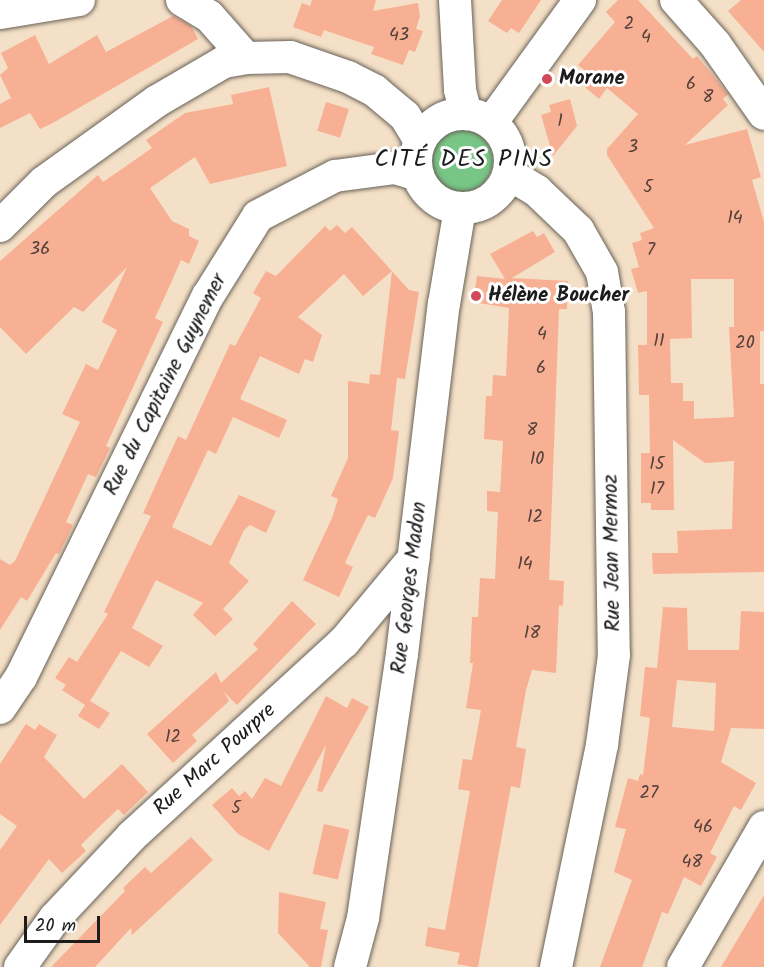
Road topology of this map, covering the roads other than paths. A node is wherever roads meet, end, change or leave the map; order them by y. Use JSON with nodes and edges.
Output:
{"nodes":[{"id":1,"x":79,"y":0,"type":"edge"},
{"id":2,"x":182,"y":0,"type":"edge"},
{"id":3,"x":454,"y":0,"type":"edge"},
{"id":4,"x":579,"y":0,"type":"edge"},
{"id":5,"x":676,"y":0,"type":"edge"},
{"id":6,"x":0,"y":13,"type":"edge"},
{"id":7,"x":246,"y":58,"type":"junction"},
{"id":8,"x":764,"y":114,"type":"edge"},
{"id":9,"x":478,"y":118,"type":"junction"},
{"id":10,"x":420,"y":141,"type":"junction"},
{"id":11,"x":509,"y":174,"type":"junction"},
{"id":12,"x":418,"y":175,"type":"junction"},
{"id":13,"x":460,"y":208,"type":"junction"},
{"id":14,"x":0,"y":226,"type":"edge"},
{"id":15,"x":414,"y":558,"type":"junction"},
{"id":16,"x":0,"y":708,"type":"edge"},
{"id":17,"x":764,"y":827,"type":"edge"},
{"id":18,"x":20,"y":967,"type":"edge"},
{"id":19,"x":350,"y":967,"type":"edge"},
{"id":20,"x":556,"y":967,"type":"edge"},
{"id":21,"x":683,"y":967,"type":"edge"}],
"edges":[{"from":1,"to":6,"type":"street"},
{"from":2,"to":7,"type":"street"},
{"from":3,"to":9,"type":"street"},
{"from":4,"to":9,"type":"street"},
{"from":5,"to":8,"type":"street"},
{"from":7,"to":10,"type":"street"},
{"from":7,"to":14,"type":"street"},
{"from":9,"to":10,"type":"street"},
{"from":9,"to":11,"type":"street"},
{"from":10,"to":12,"type":"street"},
{"from":11,"to":13,"type":"street"},
{"from":11,"to":20,"type":"street","name":"Rue Jean Mermoz"},
{"from":12,"to":13,"type":"street"},
{"from":12,"to":16,"type":"street","name":"Rue du Capitaine Guynemer"},
{"from":13,"to":15,"type":"street","name":"Rue Georges Madon"},
{"from":15,"to":18,"type":"street","name":"Rue Marc Pourpre"},
{"from":15,"to":19,"type":"street","name":"Rue Georges Madon"},
{"from":17,"to":21,"type":"street"}]}
